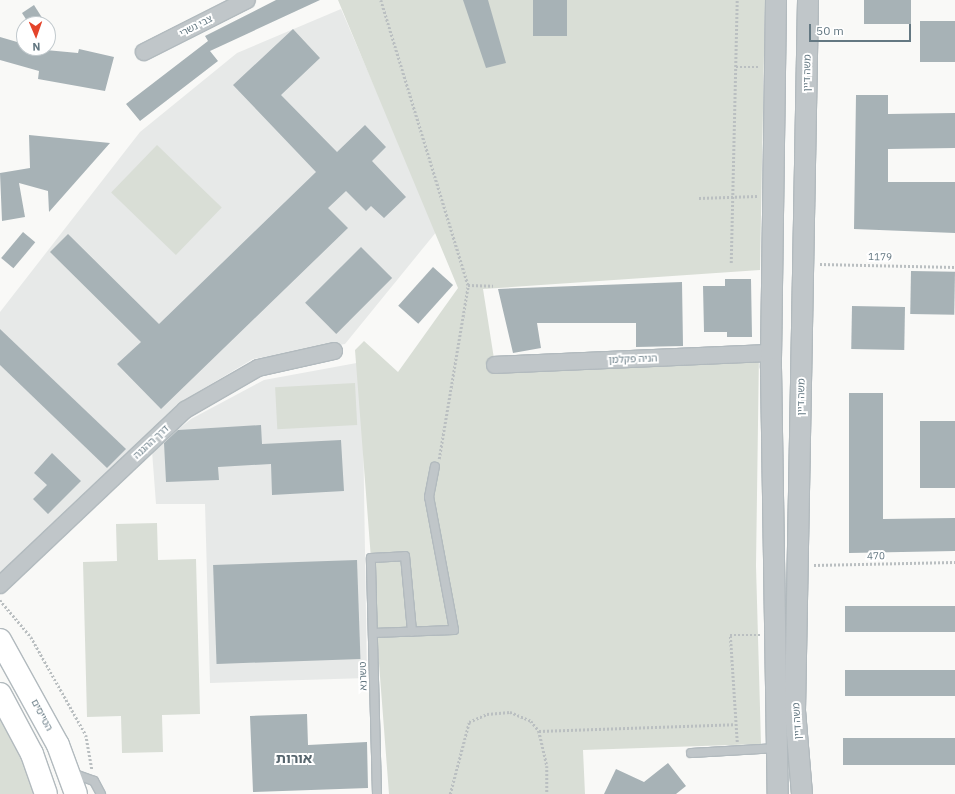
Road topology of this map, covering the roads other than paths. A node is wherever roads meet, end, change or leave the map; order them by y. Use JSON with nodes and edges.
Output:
{"nodes":[{"id":1,"x":247,"y":0,"type":"edge"},
{"id":2,"x":776,"y":0,"type":"edge"},
{"id":3,"x":808,"y":0,"type":"edge"},
{"id":4,"x":144,"y":52,"type":"dead end"},
{"id":5,"x":334,"y":350,"type":"dead end"},
{"id":6,"x":772,"y":353,"type":"junction"},
{"id":7,"x":495,"y":365,"type":"dead end"},
{"id":8,"x":435,"y":467,"type":"road end"},
{"id":9,"x":0,"y":585,"type":"edge"},
{"id":10,"x":412,"y":632,"type":"junction"},
{"id":11,"x":373,"y":633,"type":"junction"},
{"id":12,"x":0,"y":640,"type":"edge"},
{"id":13,"x":0,"y":694,"type":"edge"},
{"id":14,"x":798,"y":747,"type":"junction"},
{"id":15,"x":775,"y":748,"type":"junction"},
{"id":16,"x":691,"y":753,"type":"dead end"},
{"id":17,"x":69,"y":772,"type":"junction"},
{"id":18,"x":46,"y":794,"type":"edge"},
{"id":19,"x":76,"y":794,"type":"edge"},
{"id":20,"x":101,"y":794,"type":"edge"},
{"id":21,"x":377,"y":794,"type":"edge"},
{"id":22,"x":778,"y":794,"type":"edge"},
{"id":23,"x":802,"y":794,"type":"edge"}],
"edges":[{"from":1,"to":4,"type":"street","name":"צבי נשרי"},
{"from":2,"to":6,"type":"street"},
{"from":3,"to":14,"type":"street","name":"משה דיין"},
{"from":5,"to":9,"type":"street","name":"דרך ההגנה"},
{"from":6,"to":7,"type":"street","name":"הניה פקלמן"},
{"from":6,"to":15,"type":"street"},
{"from":8,"to":10,"type":"lane"},
{"from":10,"to":11,"type":"lane"},
{"from":10,"to":11,"type":"lane","name":"טשרנא"},
{"from":11,"to":21,"type":"lane","name":"טשרנא"},
{"from":12,"to":17,"type":"main road","name":"הטייסים"},
{"from":13,"to":18,"type":"main road"},
{"from":14,"to":15,"type":"lane"},
{"from":14,"to":23,"type":"street","name":"משה דיין"},
{"from":15,"to":16,"type":"lane"},
{"from":15,"to":22,"type":"street"},
{"from":17,"to":19,"type":"main road","name":"הטייסים"},
{"from":17,"to":20,"type":"lane"}]}
